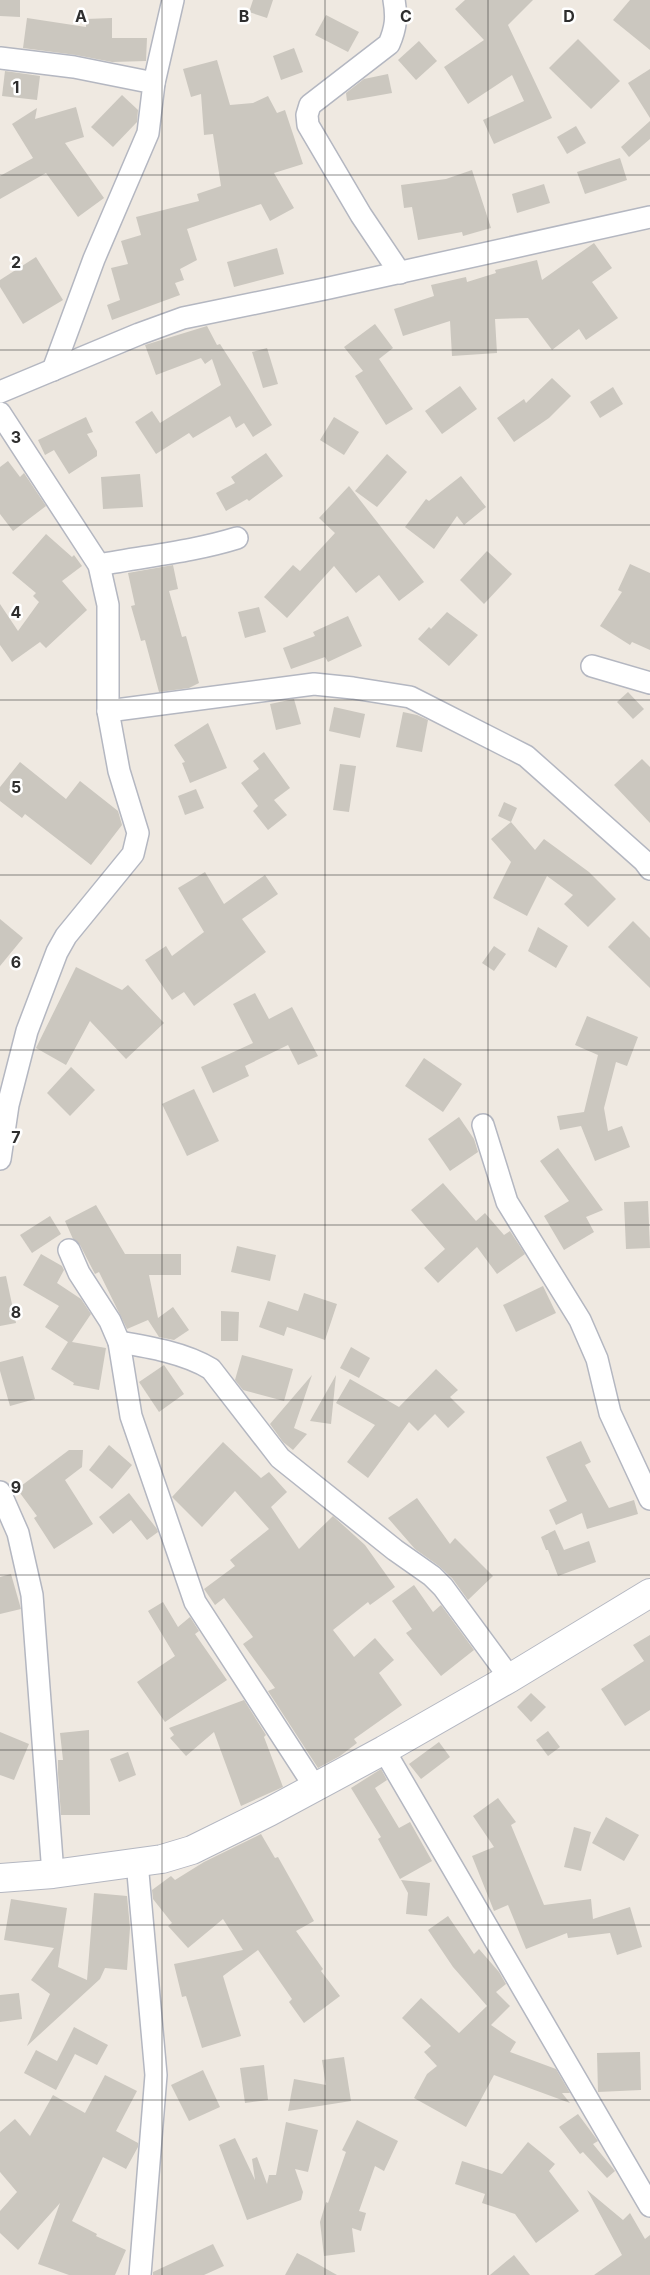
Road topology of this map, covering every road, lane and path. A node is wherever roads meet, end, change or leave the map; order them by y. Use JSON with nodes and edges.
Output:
{"nodes":[{"id":1,"x":173,"y":0,"type":"edge"},
{"id":2,"x":394,"y":0,"type":"edge"},
{"id":3,"x":0,"y":58,"type":"edge"},
{"id":4,"x":154,"y":83,"type":"junction"},
{"id":5,"x":650,"y":218,"type":"edge"},
{"id":6,"x":400,"y":273,"type":"junction"},
{"id":7,"x":52,"y":370,"type":"junction"},
{"id":8,"x":0,"y":392,"type":"edge"},
{"id":9,"x":0,"y":413,"type":"edge"},
{"id":10,"x":237,"y":538,"type":"dead end"},
{"id":11,"x":99,"y":565,"type":"junction"},
{"id":12,"x":592,"y":666,"type":"dead end"},
{"id":13,"x":650,"y":683,"type":"edge"},
{"id":14,"x":108,"y":711,"type":"junction"},
{"id":15,"x":650,"y":869,"type":"edge"},
{"id":16,"x":9,"y":1068,"type":"edge"},
{"id":17,"x":483,"y":1125,"type":"dead end"},
{"id":18,"x":0,"y":1160,"type":"edge"},
{"id":19,"x":69,"y":1250,"type":"dead end"},
{"id":20,"x":119,"y":1342,"type":"junction"},
{"id":21,"x":0,"y":1492,"type":"edge"},
{"id":22,"x":650,"y":1499,"type":"edge"},
{"id":23,"x":650,"y":1593,"type":"edge"},
{"id":24,"x":510,"y":1678,"type":"junction"},
{"id":25,"x":384,"y":1750,"type":"junction"},
{"id":26,"x":315,"y":1787,"type":"junction"},
{"id":27,"x":137,"y":1862,"type":"junction"},
{"id":28,"x":53,"y":1874,"type":"junction"},
{"id":29,"x":0,"y":1878,"type":"edge"},
{"id":30,"x":650,"y":2206,"type":"edge"},
{"id":31,"x":140,"y":2275,"type":"edge"}],
"edges":[{"from":1,"to":4,"type":"street"},
{"from":2,"to":6,"type":"street"},
{"from":3,"to":4,"type":"street"},
{"from":4,"to":7,"type":"street"},
{"from":5,"to":6,"type":"street"},
{"from":6,"to":7,"type":"street"},
{"from":7,"to":8,"type":"street"},
{"from":9,"to":11,"type":"street"},
{"from":10,"to":11,"type":"street"},
{"from":11,"to":14,"type":"street"},
{"from":12,"to":13,"type":"street"},
{"from":14,"to":15,"type":"street"},
{"from":14,"to":16,"type":"street"},
{"from":16,"to":18,"type":"street"},
{"from":17,"to":22,"type":"street"},
{"from":19,"to":20,"type":"street"},
{"from":20,"to":24,"type":"street"},
{"from":20,"to":26,"type":"street"},
{"from":21,"to":28,"type":"street"},
{"from":23,"to":24,"type":"main road"},
{"from":24,"to":25,"type":"main road"},
{"from":25,"to":26,"type":"main road"},
{"from":25,"to":30,"type":"street"},
{"from":26,"to":27,"type":"main road"},
{"from":27,"to":28,"type":"main road"},
{"from":27,"to":31,"type":"street"},
{"from":28,"to":29,"type":"main road"}]}
